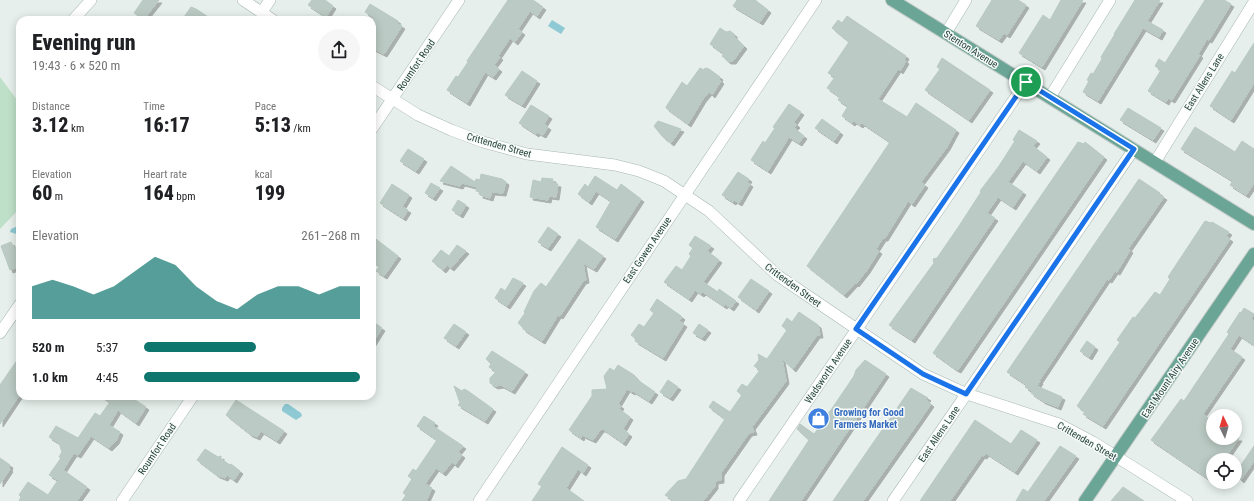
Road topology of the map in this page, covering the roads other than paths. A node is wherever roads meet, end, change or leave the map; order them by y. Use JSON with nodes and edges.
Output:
{"nodes":[{"id":1,"x":91,"y":0,"type":"edge"},
{"id":2,"x":244,"y":0,"type":"edge"},
{"id":3,"x":270,"y":0,"type":"edge"},
{"id":4,"x":459,"y":0,"type":"edge"},
{"id":5,"x":816,"y":0,"type":"edge"},
{"id":6,"x":892,"y":0,"type":"edge"},
{"id":7,"x":966,"y":0,"type":"edge"},
{"id":8,"x":1110,"y":0,"type":"edge"},
{"id":9,"x":1254,"y":2,"type":"edge"},
{"id":10,"x":262,"y":12,"type":"junction"},
{"id":11,"x":77,"y":16,"type":"edge"},
{"id":12,"x":268,"y":16,"type":"edge"},
{"id":13,"x":946,"y":33,"type":"junction"},
{"id":14,"x":1026,"y":82,"type":"junction"},
{"id":15,"x":376,"y":89,"type":"edge"},
{"id":16,"x":1050,"y":97,"type":"junction"},
{"id":17,"x":392,"y":100,"type":"junction"},
{"id":18,"x":376,"y":123,"type":"edge"},
{"id":19,"x":1134,"y":149,"type":"junction"},
{"id":20,"x":1155,"y":162,"type":"junction"},
{"id":21,"x":685,"y":194,"type":"junction"},
{"id":22,"x":1254,"y":224,"type":"edge"},
{"id":23,"x":1254,"y":254,"type":"edge"},
{"id":24,"x":16,"y":310,"type":"edge"},
{"id":25,"x":856,"y":329,"type":"junction"},
{"id":26,"x":0,"y":332,"type":"edge"},
{"id":27,"x":966,"y":394,"type":"junction"},
{"id":28,"x":186,"y":400,"type":"edge"},
{"id":29,"x":1116,"y":456,"type":"junction"},
{"id":30,"x":122,"y":501,"type":"edge"},
{"id":31,"x":478,"y":501,"type":"edge"},
{"id":32,"x":739,"y":501,"type":"edge"},
{"id":33,"x":893,"y":501,"type":"edge"},
{"id":34,"x":1085,"y":501,"type":"edge"},
{"id":35,"x":1187,"y":501,"type":"edge"}],
"edges":[{"from":1,"to":11,"type":"street"},
{"from":2,"to":10,"type":"street"},
{"from":3,"to":10,"type":"street"},
{"from":4,"to":17,"type":"street","name":"Roumfort Road"},
{"from":5,"to":21,"type":"street","name":"East Gowen Avenue"},
{"from":6,"to":13,"type":"main road","name":"Stenton Avenue"},
{"from":7,"to":13,"type":"street"},
{"from":8,"to":16,"type":"street"},
{"from":9,"to":20,"type":"street","name":"East Allens Lane"},
{"from":10,"to":12,"type":"street"},
{"from":13,"to":14,"type":"main road","name":"Stenton Avenue"},
{"from":14,"to":16,"type":"main road","name":"Stenton Avenue"},
{"from":14,"to":25,"type":"street","name":"Wadsworth Avenue"},
{"from":15,"to":17,"type":"street","name":"Crittenden Street"},
{"from":16,"to":19,"type":"main road","name":"Stenton Avenue"},
{"from":17,"to":18,"type":"street","name":"Roumfort Road"},
{"from":17,"to":21,"type":"street","name":"Crittenden Street"},
{"from":19,"to":20,"type":"main road","name":"Stenton Avenue"},
{"from":19,"to":27,"type":"street","name":"East Allens Lane"},
{"from":20,"to":22,"type":"main road","name":"Stenton Avenue"},
{"from":21,"to":25,"type":"street","name":"Crittenden Street"},
{"from":21,"to":31,"type":"street","name":"East Gowen Avenue"},
{"from":23,"to":29,"type":"main road","name":"East Mount Airy Avenue"},
{"from":24,"to":26,"type":"street"},
{"from":25,"to":27,"type":"street","name":"Crittenden Street"},
{"from":25,"to":32,"type":"street","name":"Wadsworth Avenue"},
{"from":27,"to":29,"type":"street","name":"Crittenden Street"},
{"from":27,"to":33,"type":"street","name":"East Allens Lane"},
{"from":28,"to":30,"type":"street","name":"Roumfort Road"},
{"from":29,"to":34,"type":"main road","name":"East Mount Airy Avenue"},
{"from":29,"to":35,"type":"street","name":"Crittenden Street"}]}
